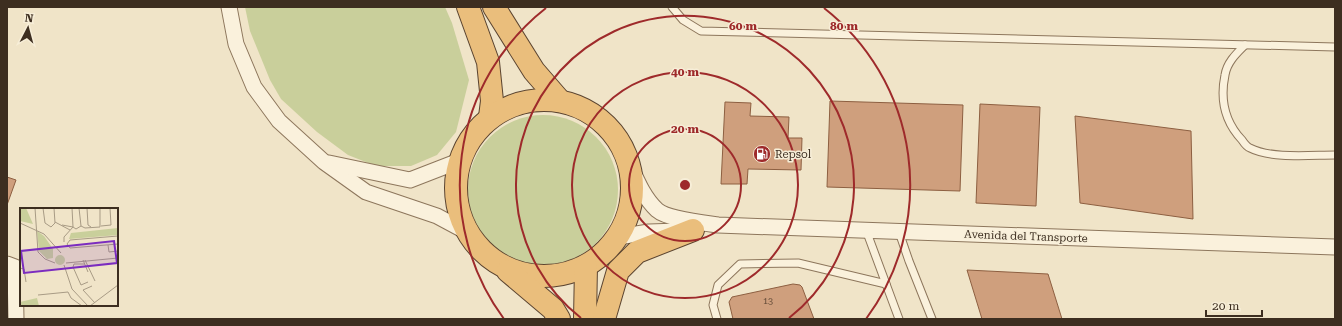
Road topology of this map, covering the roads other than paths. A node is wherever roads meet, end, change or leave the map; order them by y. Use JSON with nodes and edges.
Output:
{"nodes":[{"id":1,"x":229,"y":7,"type":"edge"},
{"id":2,"x":468,"y":7,"type":"edge"},
{"id":3,"x":494,"y":7,"type":"edge"},
{"id":4,"x":672,"y":7,"type":"edge"},
{"id":5,"x":1245,"y":45,"type":"junction"},
{"id":6,"x":1335,"y":47,"type":"edge"},
{"id":7,"x":560,"y":100,"type":"junction"},
{"id":8,"x":490,"y":117,"type":"junction"},
{"id":9,"x":1335,"y":156,"type":"edge"},
{"id":10,"x":459,"y":161,"type":"junction"},
{"id":11,"x":324,"y":162,"type":"junction"},
{"id":12,"x":630,"y":165,"type":"junction"},
{"id":13,"x":718,"y":224,"type":"junction"},
{"id":14,"x":693,"y":230,"type":"junction"},
{"id":15,"x":866,"y":230,"type":"junction"},
{"id":16,"x":465,"y":231,"type":"junction"},
{"id":17,"x":899,"y":231,"type":"junction"},
{"id":18,"x":618,"y":237,"type":"junction"},
{"id":19,"x":1335,"y":247,"type":"edge"},
{"id":20,"x":7,"y":264,"type":"edge"},
{"id":21,"x":586,"y":266,"type":"junction"},
{"id":22,"x":506,"y":269,"type":"junction"},
{"id":23,"x":886,"y":284,"type":"junction"},
{"id":24,"x":16,"y":319,"type":"edge"},
{"id":25,"x":559,"y":319,"type":"edge"},
{"id":26,"x":585,"y":319,"type":"edge"},
{"id":27,"x":604,"y":319,"type":"edge"},
{"id":28,"x":717,"y":319,"type":"edge"},
{"id":29,"x":899,"y":319,"type":"edge"},
{"id":30,"x":932,"y":319,"type":"edge"}],
"edges":[{"from":1,"to":11,"type":"street"},
{"from":2,"to":8,"type":"highway"},
{"from":3,"to":7,"type":"highway"},
{"from":4,"to":5,"type":"lane"},
{"from":5,"to":6,"type":"lane"},
{"from":5,"to":9,"type":"lane"},
{"from":7,"to":8,"type":"highway"},
{"from":7,"to":12,"type":"highway"},
{"from":8,"to":10,"type":"highway"},
{"from":10,"to":11,"type":"street"},
{"from":10,"to":16,"type":"highway"},
{"from":11,"to":16,"type":"street"},
{"from":12,"to":13,"type":"street"},
{"from":12,"to":18,"type":"highway"},
{"from":13,"to":14,"type":"street"},
{"from":13,"to":15,"type":"street","name":"Avenida del Transporte"},
{"from":14,"to":18,"type":"street"},
{"from":14,"to":27,"type":"highway"},
{"from":15,"to":17,"type":"street","name":"Avenida del Transporte"},
{"from":15,"to":23,"type":"lane"},
{"from":16,"to":22,"type":"highway"},
{"from":17,"to":19,"type":"street","name":"Avenida del Transporte"},
{"from":17,"to":30,"type":"lane"},
{"from":18,"to":21,"type":"highway"},
{"from":20,"to":24,"type":"street"},
{"from":21,"to":22,"type":"highway"},
{"from":21,"to":26,"type":"highway"},
{"from":22,"to":25,"type":"highway"},
{"from":23,"to":28,"type":"lane"},
{"from":23,"to":29,"type":"lane"}]}
